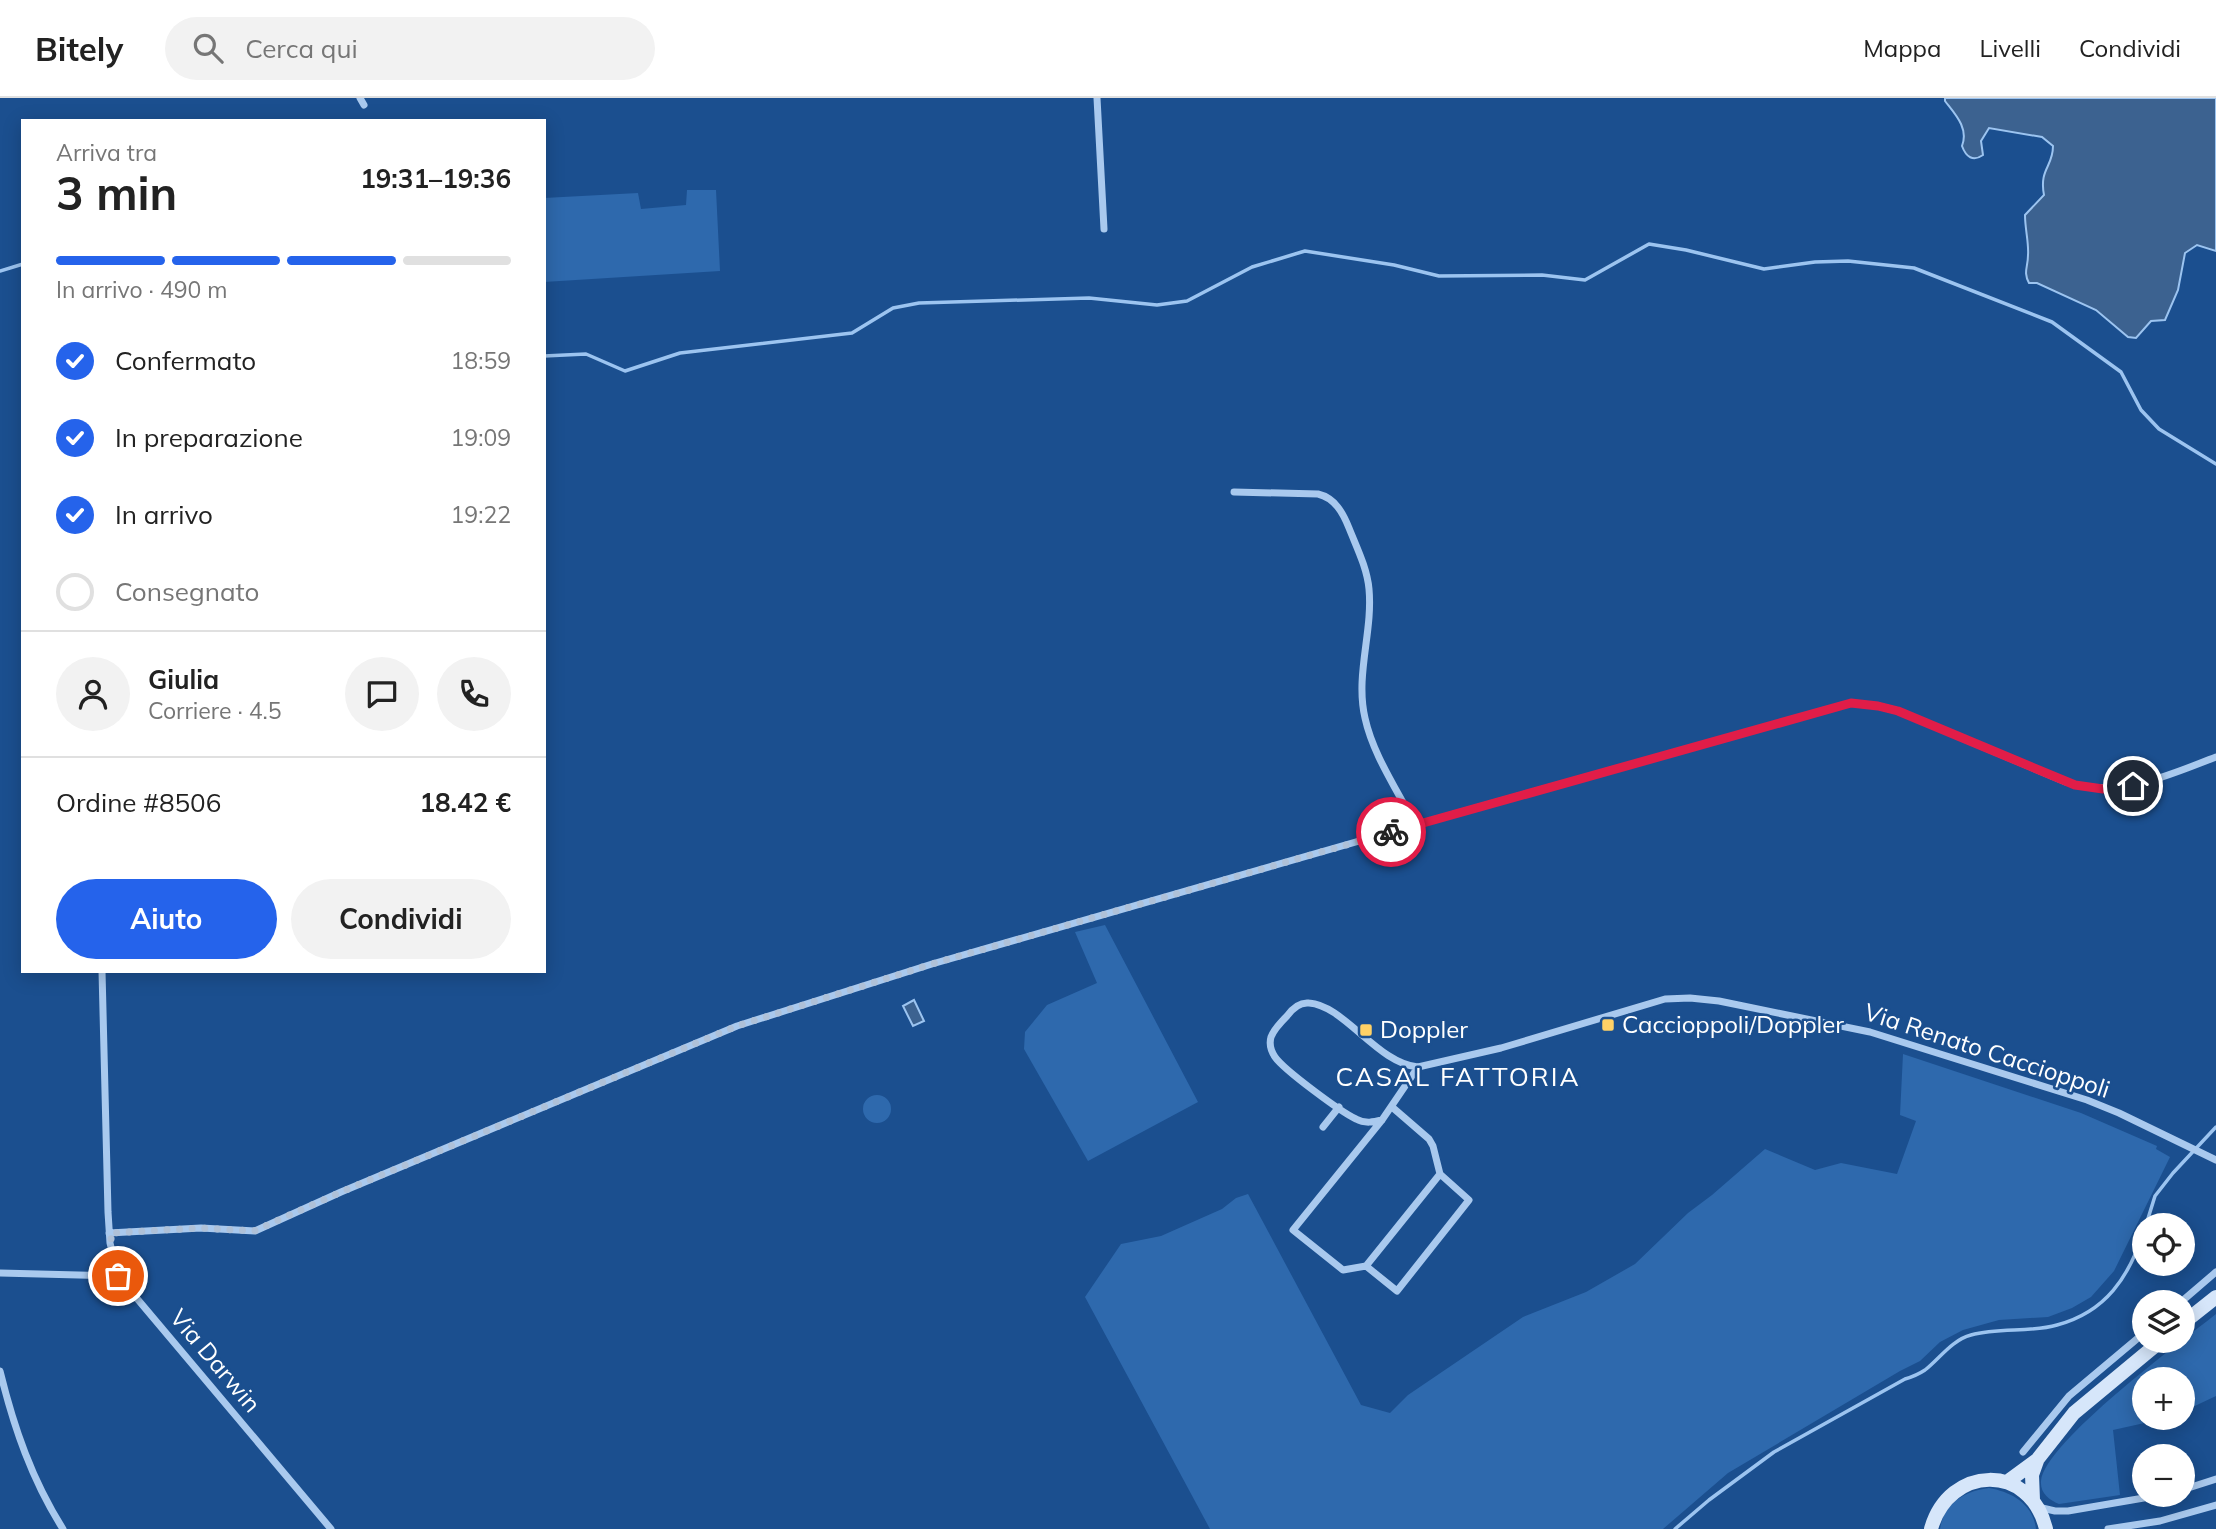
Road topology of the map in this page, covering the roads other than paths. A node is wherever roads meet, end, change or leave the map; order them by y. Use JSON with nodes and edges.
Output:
{"nodes":[{"id":1,"x":1097,"y":98,"type":"edge"},
{"id":2,"x":1104,"y":229,"type":"dead end"},
{"id":3,"x":1234,"y":492,"type":"dead end"},
{"id":4,"x":2216,"y":757,"type":"edge"},
{"id":5,"x":1415,"y":825,"type":"junction"},
{"id":6,"x":102,"y":973,"type":"edge"},
{"id":7,"x":1418,"y":1067,"type":"junction"},
{"id":8,"x":1339,"y":1107,"type":"junction"},
{"id":9,"x":1392,"y":1107,"type":"junction"},
{"id":10,"x":1382,"y":1119,"type":"junction"},
{"id":11,"x":1323,"y":1127,"type":"dead end"},
{"id":12,"x":2216,"y":1159,"type":"edge"},
{"id":13,"x":1440,"y":1174,"type":"junction"},
{"id":14,"x":110,"y":1233,"type":"junction"},
{"id":15,"x":1366,"y":1266,"type":"junction"},
{"id":16,"x":2216,"y":1272,"type":"edge"},
{"id":17,"x":0,"y":1273,"type":"edge"},
{"id":18,"x":118,"y":1276,"type":"junction"},
{"id":19,"x":2195,"y":1290,"type":"edge"},
{"id":20,"x":2216,"y":1297,"type":"edge"},
{"id":21,"x":2195,"y":1314,"type":"edge"},
{"id":22,"x":2132,"y":1343,"type":"edge"},
{"id":23,"x":2146,"y":1353,"type":"edge"},
{"id":24,"x":0,"y":1371,"type":"edge"},
{"id":25,"x":2022,"y":1452,"type":"dead end"},
{"id":26,"x":2037,"y":1460,"type":"junction"},
{"id":27,"x":2216,"y":1479,"type":"edge"},
{"id":28,"x":2007,"y":1482,"type":"junction"},
{"id":29,"x":2195,"y":1486,"type":"edge"},
{"id":30,"x":2132,"y":1500,"type":"edge"},
{"id":31,"x":2035,"y":1504,"type":"junction"},
{"id":32,"x":2216,"y":1504,"type":"edge"},
{"id":33,"x":63,"y":1529,"type":"edge"},
{"id":34,"x":331,"y":1529,"type":"edge"},
{"id":35,"x":1931,"y":1529,"type":"edge"},
{"id":36,"x":2046,"y":1529,"type":"edge"},
{"id":37,"x":2108,"y":1529,"type":"edge"}],
"edges":[{"from":1,"to":2,"type":"street"},
{"from":3,"to":5,"type":"street"},
{"from":4,"to":5,"type":"street"},
{"from":5,"to":14,"type":"street"},
{"from":6,"to":14,"type":"street"},
{"from":7,"to":8,"type":"street"},
{"from":7,"to":9,"type":"street"},
{"from":7,"to":12,"type":"street","name":"Via Renato Caccioppoli"},
{"from":8,"to":10,"type":"street"},
{"from":8,"to":11,"type":"street"},
{"from":9,"to":10,"type":"street"},
{"from":9,"to":13,"type":"street"},
{"from":10,"to":15,"type":"street"},
{"from":13,"to":15,"type":"street"},
{"from":13,"to":15,"type":"street"},
{"from":14,"to":18,"type":"street"},
{"from":16,"to":19,"type":"street"},
{"from":17,"to":18,"type":"street"},
{"from":18,"to":34,"type":"street","name":"Via Darwin"},
{"from":20,"to":21,"type":"street"},
{"from":22,"to":25,"type":"street"},
{"from":23,"to":26,"type":"street"},
{"from":24,"to":33,"type":"street"},
{"from":26,"to":28,"type":"street"},
{"from":26,"to":31,"type":"street"},
{"from":27,"to":29,"type":"street"},
{"from":28,"to":31,"type":"street"},
{"from":28,"to":35,"type":"street"},
{"from":30,"to":31,"type":"street"},
{"from":31,"to":36,"type":"street"},
{"from":32,"to":37,"type":"street"}]}
